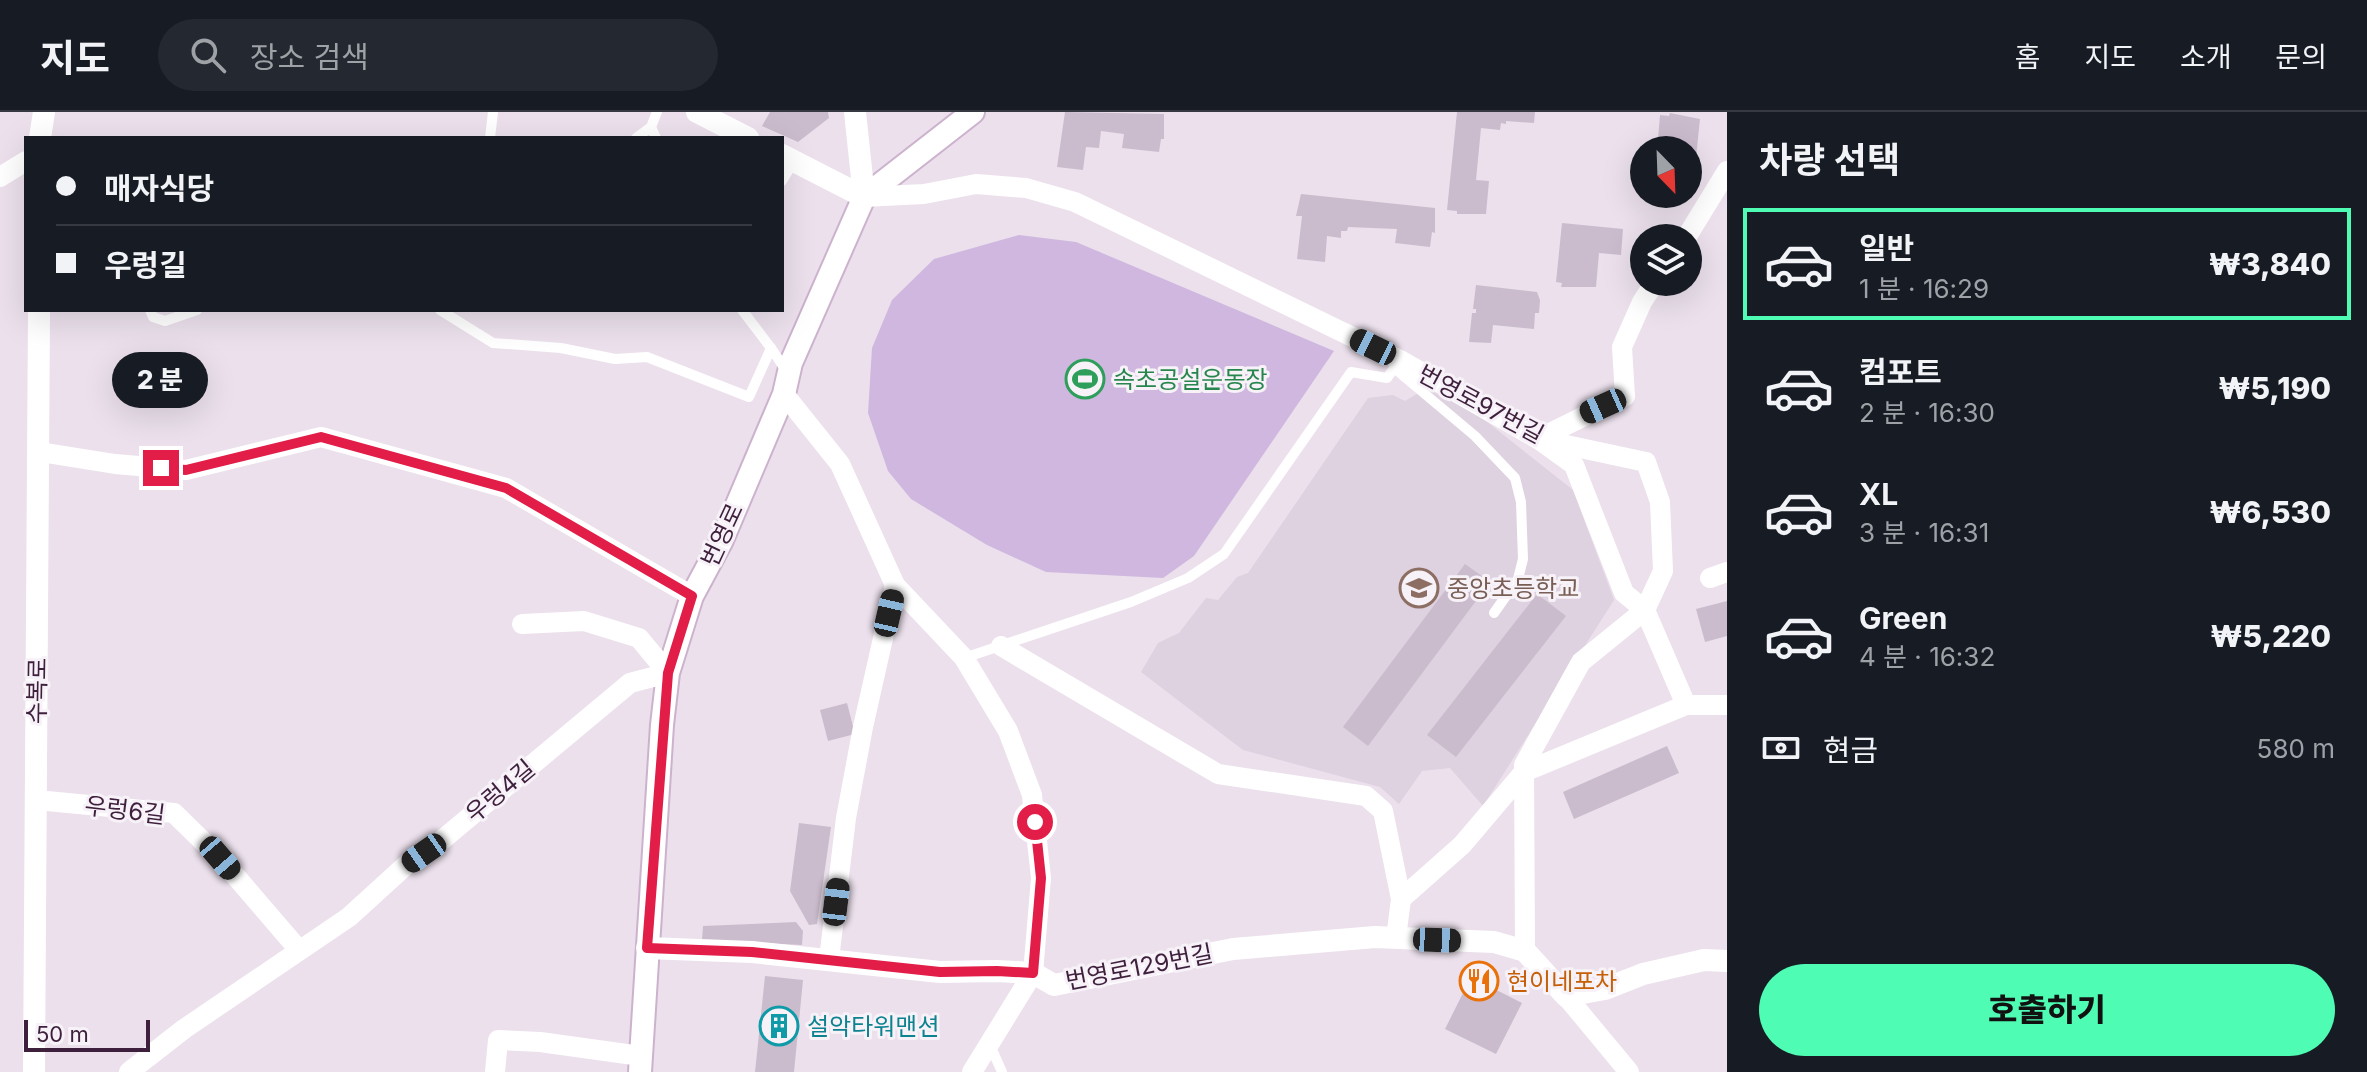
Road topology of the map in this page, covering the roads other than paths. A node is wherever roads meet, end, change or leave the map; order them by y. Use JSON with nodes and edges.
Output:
{"nodes":[{"id":1,"x":44,"y":112,"type":"edge"},
{"id":2,"x":493,"y":112,"type":"edge"},
{"id":3,"x":657,"y":112,"type":"edge"},
{"id":4,"x":697,"y":112,"type":"edge"},
{"id":5,"x":855,"y":112,"type":"edge"},
{"id":6,"x":973,"y":112,"type":"edge"},
{"id":7,"x":651,"y":127,"type":"junction"},
{"id":8,"x":40,"y":136,"type":"edge"},
{"id":9,"x":490,"y":136,"type":"edge"},
{"id":10,"x":639,"y":136,"type":"edge"},
{"id":11,"x":655,"y":136,"type":"edge"},
{"id":12,"x":744,"y":136,"type":"edge"},
{"id":13,"x":788,"y":158,"type":"edge"},
{"id":14,"x":24,"y":162,"type":"edge"},
{"id":15,"x":1727,"y":171,"type":"edge"},
{"id":16,"x":0,"y":177,"type":"edge"},
{"id":17,"x":864,"y":197,"type":"junction"},
{"id":18,"x":1695,"y":224,"type":"edge"},
{"id":19,"x":1646,"y":296,"type":"edge"},
{"id":20,"x":39,"y":312,"type":"edge"},
{"id":21,"x":151,"y":312,"type":"edge"},
{"id":22,"x":191,"y":312,"type":"edge"},
{"id":23,"x":443,"y":312,"type":"edge"},
{"id":24,"x":744,"y":312,"type":"edge"},
{"id":25,"x":771,"y":348,"type":"junction"},
{"id":26,"x":1397,"y":364,"type":"junction"},
{"id":27,"x":786,"y":384,"type":"junction"},
{"id":28,"x":1538,"y":439,"type":"junction"},
{"id":29,"x":40,"y":452,"type":"junction"},
{"id":30,"x":895,"y":585,"type":"junction"},
{"id":31,"x":692,"y":596,"type":"junction"},
{"id":32,"x":1645,"y":610,"type":"junction"},
{"id":33,"x":1494,"y":613,"type":"dead end"},
{"id":34,"x":522,"y":624,"type":"dead end"},
{"id":35,"x":1001,"y":646,"type":"junction"},
{"id":36,"x":964,"y":658,"type":"junction"},
{"id":37,"x":668,"y":673,"type":"junction"},
{"id":38,"x":1686,"y":705,"type":"junction"},
{"id":39,"x":1727,"y":705,"type":"edge"},
{"id":40,"x":1524,"y":772,"type":"junction"},
{"id":41,"x":36,"y":800,"type":"junction"},
{"id":42,"x":1401,"y":899,"type":"junction"},
{"id":43,"x":1396,"y":938,"type":"junction"},
{"id":44,"x":647,"y":948,"type":"junction"},
{"id":45,"x":299,"y":950,"type":"junction"},
{"id":46,"x":1525,"y":951,"type":"junction"},
{"id":47,"x":829,"y":959,"type":"junction"},
{"id":48,"x":1727,"y":961,"type":"edge"},
{"id":49,"x":1033,"y":973,"type":"junction"},
{"id":50,"x":1566,"y":996,"type":"junction"},
{"id":51,"x":990,"y":1043,"type":"junction"},
{"id":52,"x":640,"y":1064,"type":"edge"},
{"id":53,"x":34,"y":1072,"type":"edge"},
{"id":54,"x":129,"y":1072,"type":"edge"},
{"id":55,"x":495,"y":1072,"type":"edge"},
{"id":56,"x":972,"y":1072,"type":"edge"},
{"id":57,"x":1002,"y":1072,"type":"edge"},
{"id":58,"x":1629,"y":1072,"type":"edge"}],
"edges":[{"from":1,"to":8,"type":"street"},
{"from":2,"to":9,"type":"lane"},
{"from":3,"to":7,"type":"lane"},
{"from":4,"to":12,"type":"street"},
{"from":5,"to":17,"type":"street","name":"번영로"},
{"from":6,"to":17,"type":"street"},
{"from":7,"to":10,"type":"lane"},
{"from":7,"to":11,"type":"lane"},
{"from":13,"to":17,"type":"street"},
{"from":14,"to":16,"type":"street"},
{"from":15,"to":18,"type":"street"},
{"from":17,"to":26,"type":"street","name":"번영로97번길"},
{"from":17,"to":27,"type":"street","name":"번영로"},
{"from":19,"to":28,"type":"street"},
{"from":20,"to":29,"type":"street","name":"수복로"},
{"from":21,"to":22,"type":"lane"},
{"from":23,"to":25,"type":"lane"},
{"from":24,"to":25,"type":"lane"},
{"from":25,"to":27,"type":"lane"},
{"from":26,"to":28,"type":"street","name":"번영로97번길"},
{"from":26,"to":33,"type":"lane"},
{"from":26,"to":35,"type":"lane"},
{"from":27,"to":30,"type":"street"},
{"from":27,"to":31,"type":"street","name":"번영로"},
{"from":28,"to":32,"type":"street"},
{"from":28,"to":32,"type":"street","name":"번영로97번길"},
{"from":29,"to":31,"type":"street"},
{"from":29,"to":41,"type":"street","name":"수복로"},
{"from":30,"to":36,"type":"street"},
{"from":30,"to":47,"type":"street"},
{"from":31,"to":37,"type":"street","name":"번영로"},
{"from":32,"to":38,"type":"street"},
{"from":32,"to":40,"type":"street","name":"번영로97번길"},
{"from":34,"to":37,"type":"street"},
{"from":35,"to":36,"type":"lane"},
{"from":35,"to":42,"type":"street"},
{"from":36,"to":49,"type":"street"},
{"from":37,"to":44,"type":"street","name":"번영로"},
{"from":37,"to":45,"type":"street","name":"우렁4길"},
{"from":38,"to":39,"type":"street"},
{"from":38,"to":40,"type":"street"},
{"from":40,"to":42,"type":"street"},
{"from":40,"to":46,"type":"street","name":"번영로97번길"},
{"from":41,"to":45,"type":"street","name":"우렁6길"},
{"from":41,"to":53,"type":"street","name":"수복로"},
{"from":42,"to":43,"type":"street"},
{"from":43,"to":46,"type":"street","name":"번영로129번길"},
{"from":43,"to":49,"type":"street","name":"번영로129번길"},
{"from":44,"to":47,"type":"street","name":"번영로129번길"},
{"from":44,"to":52,"type":"street","name":"번영로"},
{"from":45,"to":54,"type":"street","name":"우렁4길"},
{"from":46,"to":50,"type":"street"},
{"from":47,"to":49,"type":"street","name":"번영로129번길"},
{"from":48,"to":50,"type":"street"},
{"from":49,"to":51,"type":"street"},
{"from":50,"to":58,"type":"street"},
{"from":51,"to":56,"type":"street"},
{"from":51,"to":57,"type":"lane"},
{"from":52,"to":55,"type":"street"}]}
